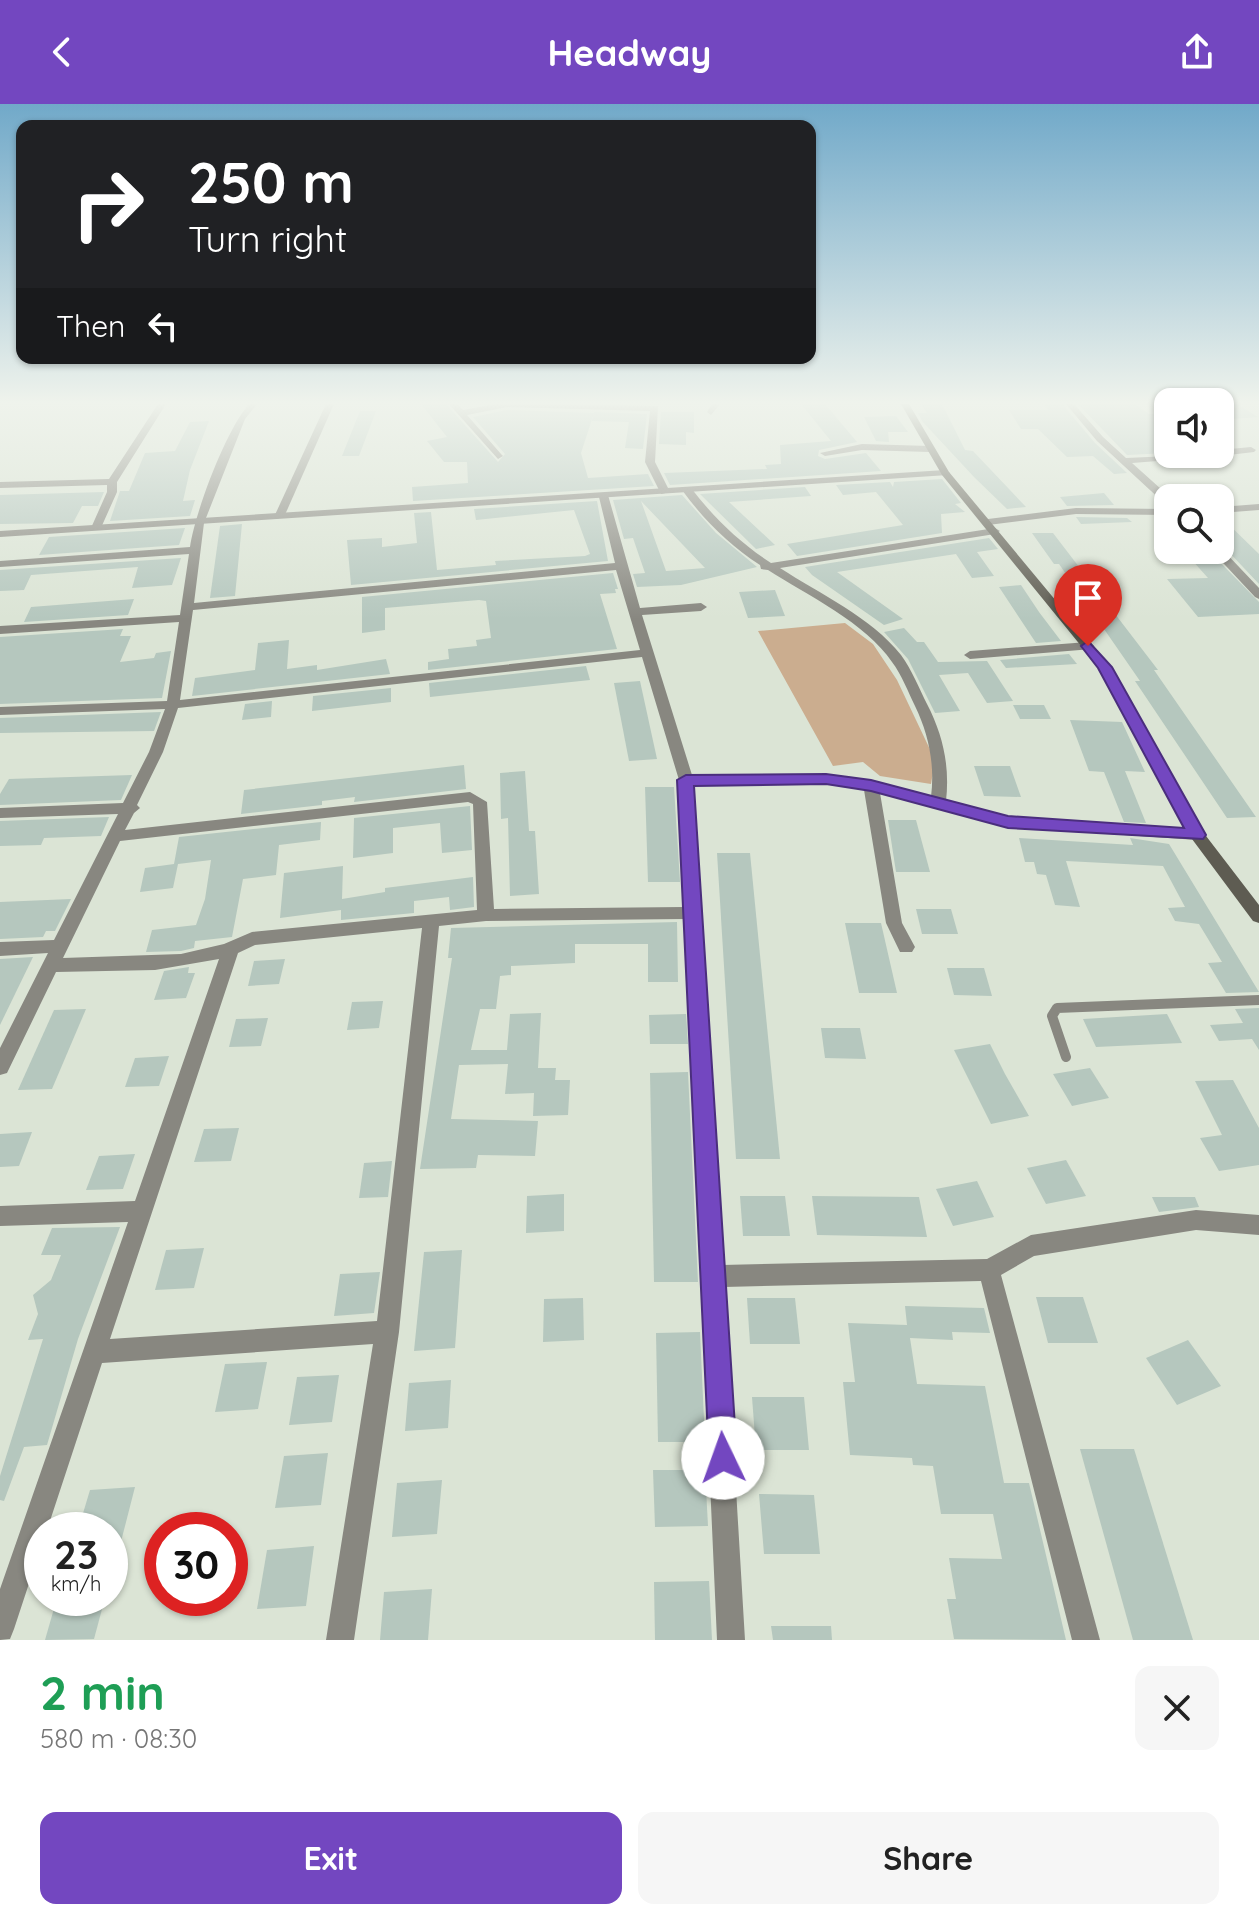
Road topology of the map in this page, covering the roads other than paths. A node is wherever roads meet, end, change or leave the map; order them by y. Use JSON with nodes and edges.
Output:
{"nodes":[{"id":1,"x":116,"y":476,"type":"edge"},
{"id":2,"x":218,"y":476,"type":"edge"},
{"id":3,"x":298,"y":476,"type":"edge"},
{"id":4,"x":657,"y":476,"type":"edge"},
{"id":5,"x":904,"y":476,"type":"edge"},
{"id":6,"x":947,"y":476,"type":"edge"},
{"id":7,"x":112,"y":482,"type":"junction"},
{"id":8,"x":0,"y":485,"type":"edge"},
{"id":9,"x":687,"y":490,"type":"junction"},
{"id":10,"x":665,"y":492,"type":"junction"},
{"id":11,"x":604,"y":497,"type":"junction"},
{"id":12,"x":1259,"y":507,"type":"edge"},
{"id":13,"x":1234,"y":509,"type":"edge"},
{"id":14,"x":1154,"y":512,"type":"edge"},
{"id":15,"x":279,"y":517,"type":"junction"},
{"id":16,"x":199,"y":523,"type":"junction"},
{"id":17,"x":992,"y":526,"type":"junction"},
{"id":18,"x":96,"y":528,"type":"junction"},
{"id":19,"x":0,"y":534,"type":"edge"},
{"id":20,"x":195,"y":550,"type":"junction"},
{"id":21,"x":0,"y":564,"type":"edge"},
{"id":22,"x":1230,"y":564,"type":"edge"},
{"id":23,"x":621,"y":566,"type":"junction"},
{"id":24,"x":765,"y":567,"type":"junction"},
{"id":25,"x":1259,"y":595,"type":"edge"},
{"id":26,"x":701,"y":607,"type":"dead end"},
{"id":27,"x":187,"y":612,"type":"junction"},
{"id":28,"x":635,"y":612,"type":"junction"},
{"id":29,"x":0,"y":630,"type":"edge"},
{"id":30,"x":1088,"y":646,"type":"junction"},
{"id":31,"x":647,"y":653,"type":"junction"},
{"id":32,"x":970,"y":655,"type":"dead end"},
{"id":33,"x":173,"y":705,"type":"junction"},
{"id":34,"x":0,"y":711,"type":"edge"},
{"id":35,"x":686,"y":780,"type":"junction"},
{"id":36,"x":871,"y":786,"type":"junction"},
{"id":37,"x":938,"y":805,"type":"junction"},
{"id":38,"x":132,"y":808,"type":"junction"},
{"id":39,"x":0,"y":813,"type":"edge"},
{"id":40,"x":1197,"y":835,"type":"junction"},
{"id":41,"x":117,"y":836,"type":"junction"},
{"id":42,"x":694,"y":913,"type":"junction"},
{"id":43,"x":486,"y":915,"type":"junction"},
{"id":44,"x":1259,"y":917,"type":"edge"},
{"id":45,"x":431,"y":923,"type":"junction"},
{"id":46,"x":62,"y":946,"type":"junction"},
{"id":47,"x":906,"y":947,"type":"dead end"},
{"id":48,"x":0,"y":949,"type":"edge"},
{"id":49,"x":230,"y":952,"type":"junction"},
{"id":50,"x":52,"y":965,"type":"junction"},
{"id":51,"x":1259,"y":1000,"type":"edge"},
{"id":52,"x":1066,"y":1057,"type":"dead end"},
{"id":53,"x":0,"y":1067,"type":"edge"},
{"id":54,"x":141,"y":1211,"type":"junction"},
{"id":55,"x":0,"y":1216,"type":"edge"},
{"id":56,"x":1259,"y":1225,"type":"edge"},
{"id":57,"x":989,"y":1270,"type":"junction"},
{"id":58,"x":714,"y":1276,"type":"junction"},
{"id":59,"x":387,"y":1332,"type":"junction"},
{"id":60,"x":93,"y":1352,"type":"junction"},
{"id":61,"x":0,"y":1629,"type":"edge"},
{"id":62,"x":340,"y":1640,"type":"edge"},
{"id":63,"x":731,"y":1640,"type":"edge"},
{"id":64,"x":1086,"y":1640,"type":"edge"}],
"edges":[{"from":1,"to":7,"type":"street"},
{"from":2,"to":16,"type":"street"},
{"from":3,"to":15,"type":"street"},
{"from":4,"to":10,"type":"street"},
{"from":5,"to":9,"type":"street"},
{"from":6,"to":17,"type":"main road"},
{"from":7,"to":8,"type":"street"},
{"from":7,"to":18,"type":"street"},
{"from":9,"to":10,"type":"street"},
{"from":9,"to":24,"type":"street"},
{"from":10,"to":11,"type":"street"},
{"from":11,"to":15,"type":"street"},
{"from":11,"to":23,"type":"street"},
{"from":12,"to":13,"type":"street"},
{"from":14,"to":17,"type":"street"},
{"from":15,"to":16,"type":"street"},
{"from":16,"to":18,"type":"street"},
{"from":16,"to":20,"type":"street"},
{"from":17,"to":24,"type":"street"},
{"from":17,"to":30,"type":"main road"},
{"from":18,"to":19,"type":"street"},
{"from":20,"to":21,"type":"street"},
{"from":20,"to":27,"type":"street"},
{"from":22,"to":25,"type":"street"},
{"from":23,"to":27,"type":"street"},
{"from":23,"to":28,"type":"street"},
{"from":24,"to":37,"type":"street"},
{"from":26,"to":28,"type":"street"},
{"from":27,"to":29,"type":"street"},
{"from":27,"to":33,"type":"street"},
{"from":28,"to":31,"type":"street"},
{"from":30,"to":32,"type":"street"},
{"from":30,"to":40,"type":"main road"},
{"from":31,"to":33,"type":"street"},
{"from":31,"to":35,"type":"street"},
{"from":33,"to":34,"type":"street"},
{"from":33,"to":38,"type":"street"},
{"from":35,"to":36,"type":"street"},
{"from":35,"to":42,"type":"street"},
{"from":36,"to":37,"type":"street"},
{"from":36,"to":47,"type":"street"},
{"from":37,"to":40,"type":"street"},
{"from":38,"to":39,"type":"street"},
{"from":38,"to":41,"type":"street"},
{"from":40,"to":44,"type":"main road"},
{"from":41,"to":43,"type":"street"},
{"from":41,"to":46,"type":"street"},
{"from":42,"to":43,"type":"street"},
{"from":42,"to":58,"type":"street"},
{"from":43,"to":45,"type":"street"},
{"from":45,"to":49,"type":"street"},
{"from":45,"to":59,"type":"street"},
{"from":46,"to":48,"type":"street"},
{"from":46,"to":50,"type":"street"},
{"from":49,"to":50,"type":"street"},
{"from":49,"to":54,"type":"street"},
{"from":50,"to":53,"type":"street"},
{"from":51,"to":52,"type":"lane"},
{"from":54,"to":55,"type":"street"},
{"from":54,"to":60,"type":"street"},
{"from":56,"to":57,"type":"street"},
{"from":57,"to":58,"type":"street"},
{"from":57,"to":64,"type":"street"},
{"from":58,"to":63,"type":"street"},
{"from":59,"to":60,"type":"street"},
{"from":59,"to":62,"type":"street"},
{"from":60,"to":61,"type":"street"}]}
